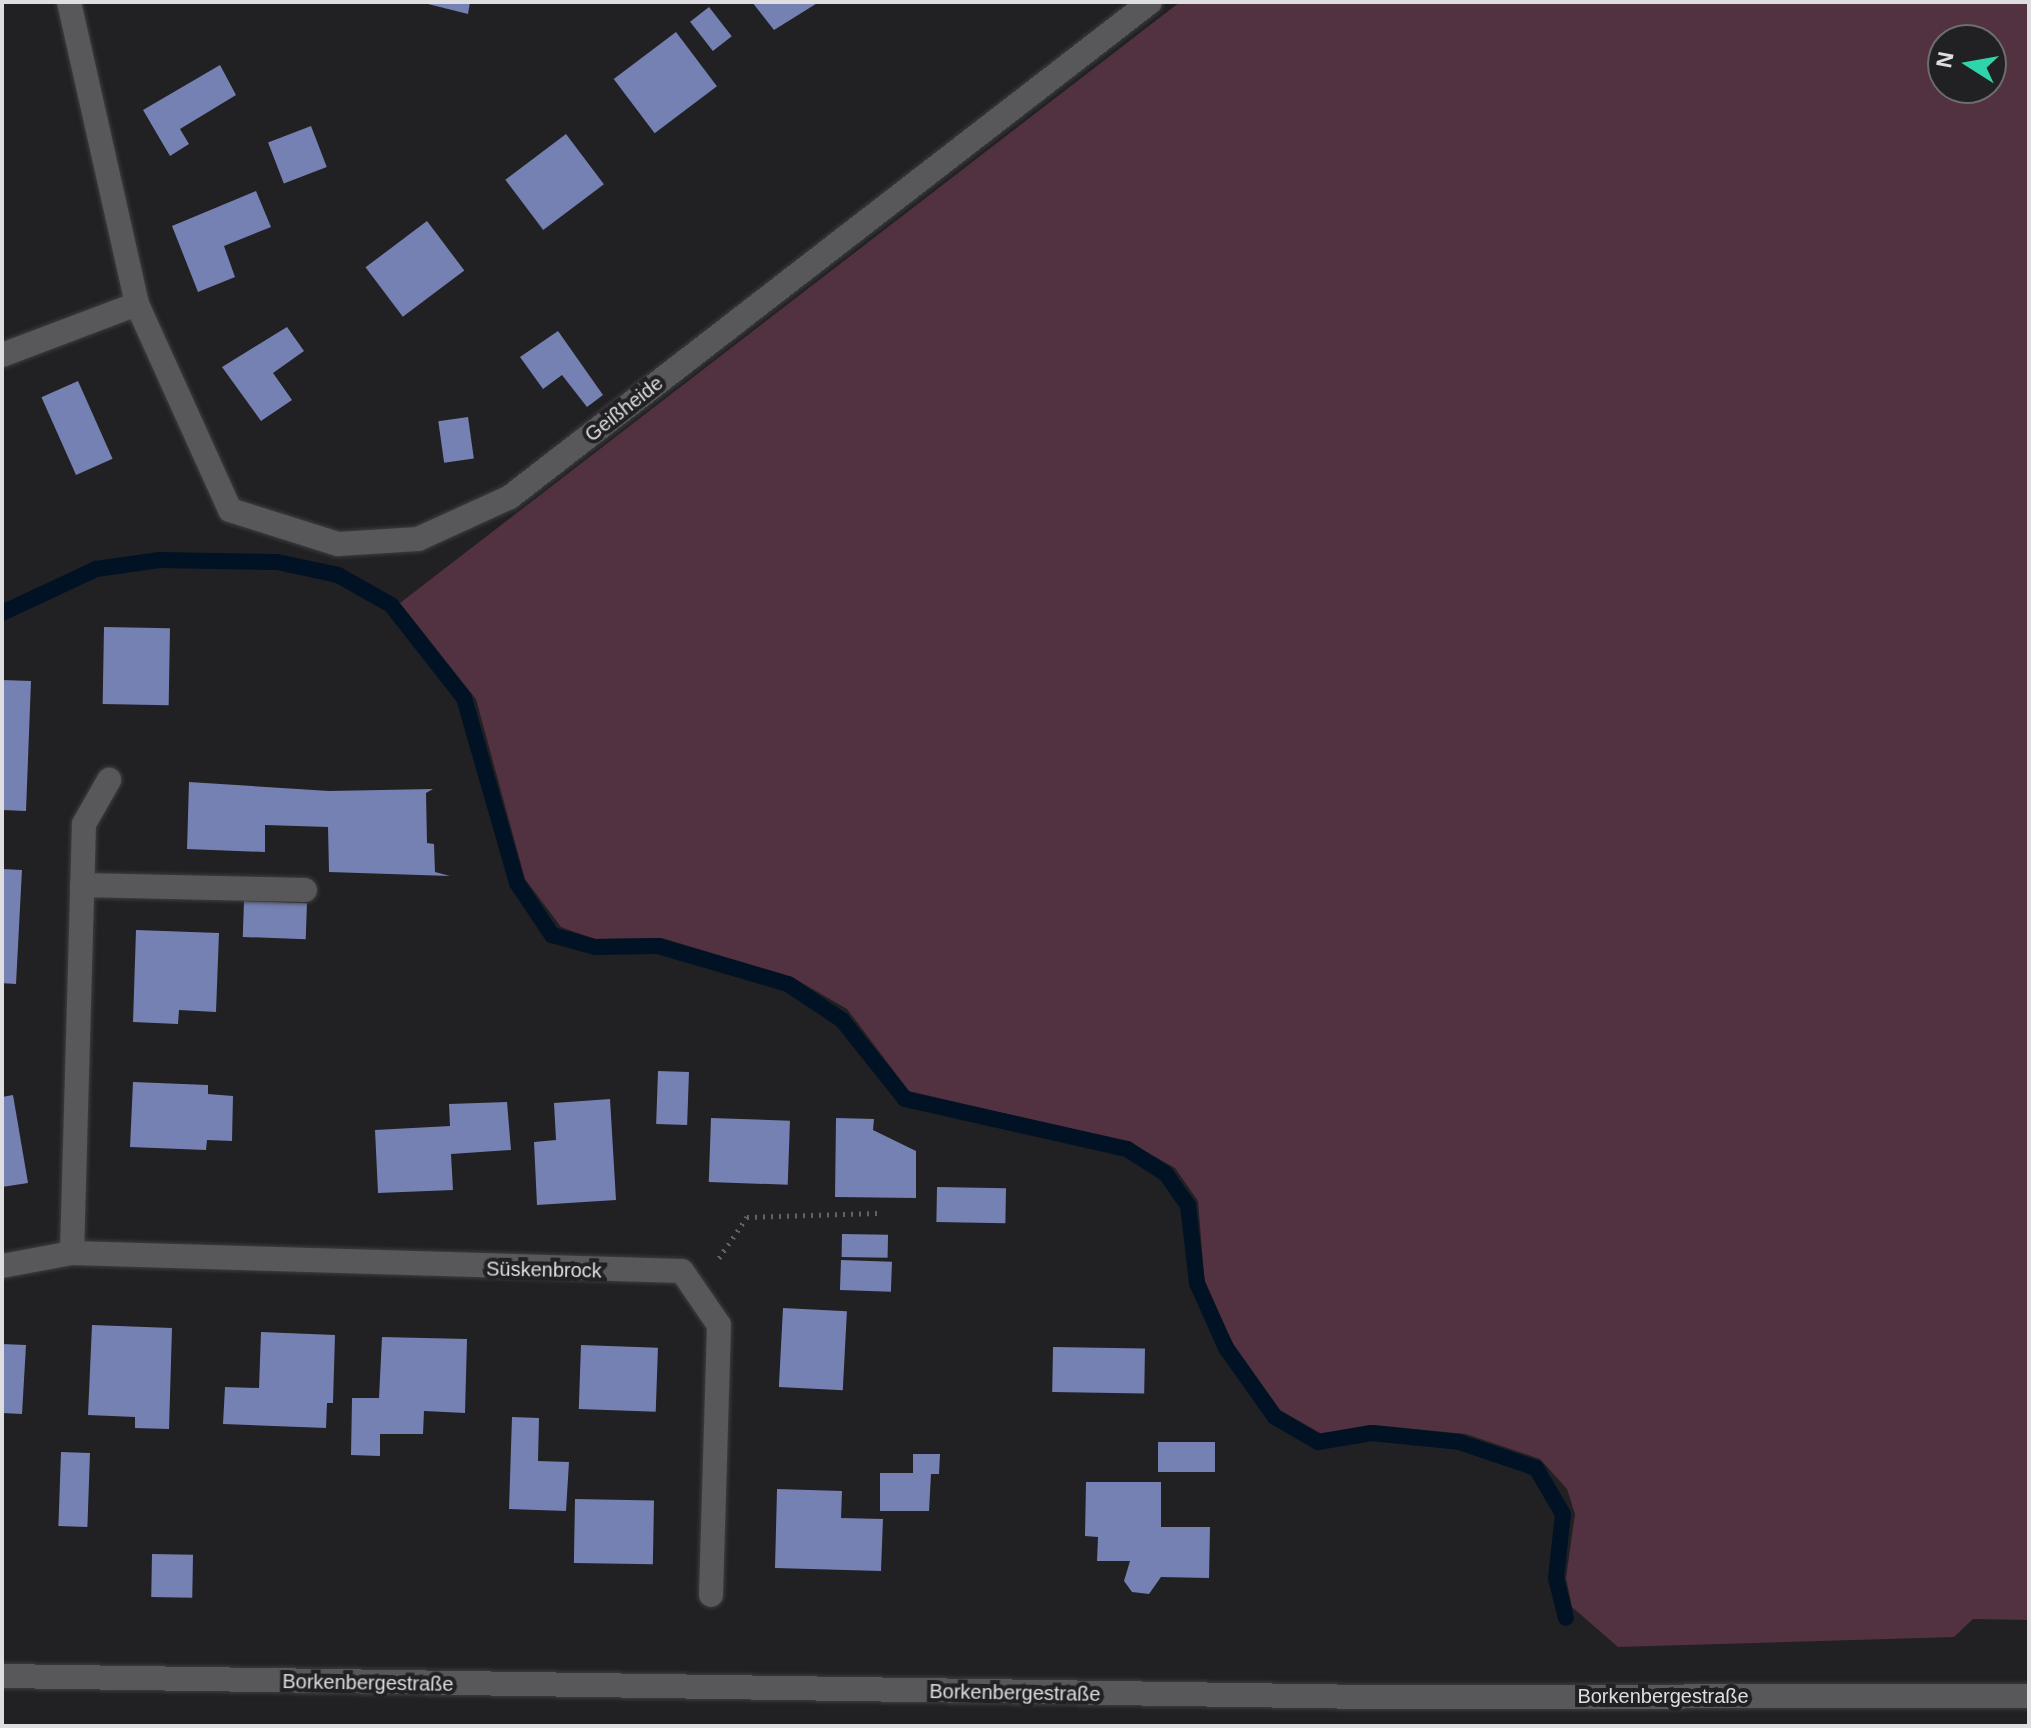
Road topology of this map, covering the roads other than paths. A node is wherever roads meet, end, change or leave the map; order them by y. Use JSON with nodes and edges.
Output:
{"nodes":[{"id":1,"x":69,"y":2,"type":"edge"},
{"id":2,"x":1150,"y":2,"type":"edge"},
{"id":3,"x":137,"y":304,"type":"junction"},
{"id":4,"x":2,"y":355,"type":"edge"},
{"id":5,"x":109,"y":780,"type":"dead end"},
{"id":6,"x":82,"y":885,"type":"junction"},
{"id":7,"x":305,"y":890,"type":"dead end"},
{"id":8,"x":72,"y":1253,"type":"junction"},
{"id":9,"x":2,"y":1266,"type":"edge"},
{"id":10,"x":711,"y":1595,"type":"dead end"},
{"id":11,"x":2,"y":1676,"type":"edge"},
{"id":12,"x":2029,"y":1696,"type":"edge"}],
"edges":[{"from":1,"to":3,"type":"street","name":"Geißheide"},
{"from":2,"to":3,"type":"street","name":"Geißheide"},
{"from":3,"to":4,"type":"street"},
{"from":5,"to":6,"type":"street"},
{"from":6,"to":7,"type":"street"},
{"from":6,"to":8,"type":"street"},
{"from":8,"to":9,"type":"street","name":"Süskenbrock"},
{"from":8,"to":10,"type":"street","name":"Süskenbrock"},
{"from":11,"to":12,"type":"street","name":"Borkenbergestraße"}]}
